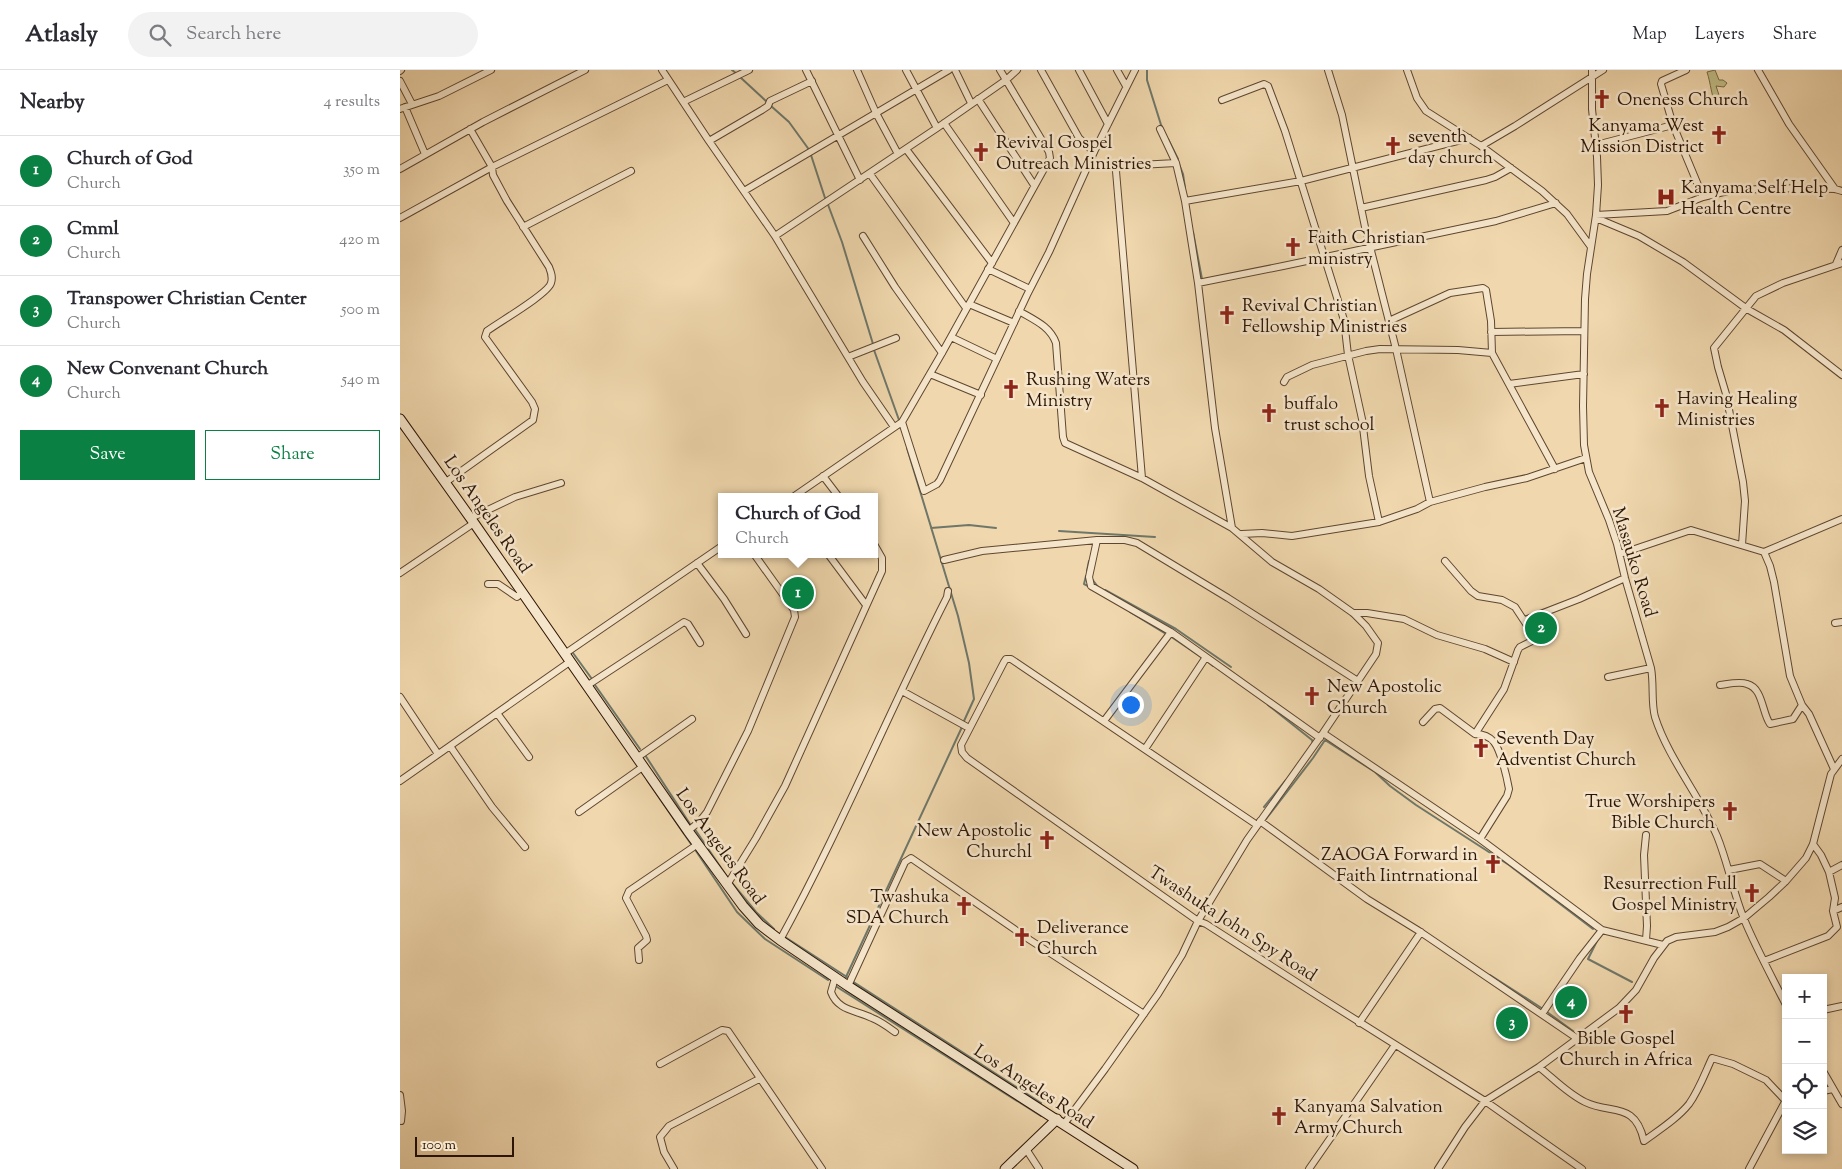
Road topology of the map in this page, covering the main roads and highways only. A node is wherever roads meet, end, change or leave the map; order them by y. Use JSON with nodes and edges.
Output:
{"nodes":[{"id":1,"x":400,"y":419,"type":"edge"},
{"id":2,"x":1061,"y":1122,"type":"junction"},
{"id":3,"x":1005,"y":1169,"type":"edge"},
{"id":4,"x":1133,"y":1169,"type":"edge"}],
"edges":[{"from":1,"to":2,"type":"main road","name":"Los Angeles Road"},
{"from":2,"to":3,"type":"main road"},
{"from":2,"to":4,"type":"main road","name":"Los Angeles Road"}]}
